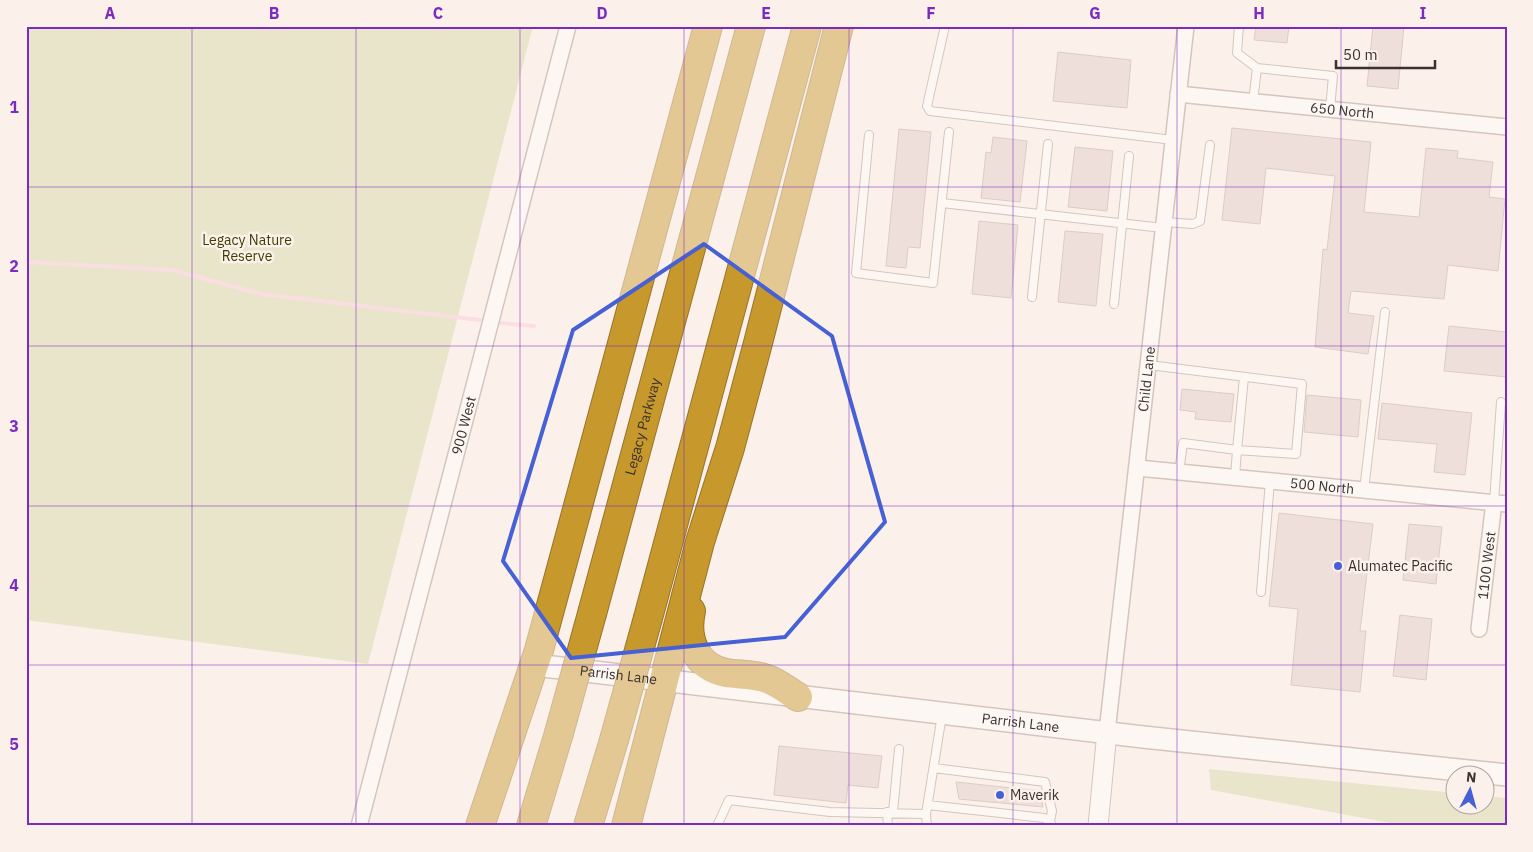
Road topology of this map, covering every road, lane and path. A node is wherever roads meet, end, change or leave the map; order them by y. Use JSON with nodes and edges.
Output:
{"nodes":[{"id":1,"x":568,"y":26,"type":"edge"},
{"id":2,"x":708,"y":26,"type":"edge"},
{"id":3,"x":751,"y":26,"type":"edge"},
{"id":4,"x":807,"y":26,"type":"edge"},
{"id":5,"x":839,"y":26,"type":"edge"},
{"id":6,"x":944,"y":26,"type":"edge"},
{"id":7,"x":1186,"y":26,"type":"edge"},
{"id":8,"x":1239,"y":26,"type":"edge"},
{"id":9,"x":1257,"y":68,"type":"junction"},
{"id":10,"x":1178,"y":94,"type":"junction"},
{"id":11,"x":1253,"y":102,"type":"junction"},
{"id":12,"x":1330,"y":109,"type":"junction"},
{"id":13,"x":1507,"y":127,"type":"edge"},
{"id":14,"x":949,"y":132,"type":"dead end"},
{"id":15,"x":869,"y":135,"type":"dead end"},
{"id":16,"x":1173,"y":140,"type":"junction"},
{"id":17,"x":1048,"y":144,"type":"dead end"},
{"id":18,"x":1210,"y":145,"type":"dead end"},
{"id":19,"x":1129,"y":156,"type":"dead end"},
{"id":20,"x":942,"y":203,"type":"junction"},
{"id":21,"x":1041,"y":214,"type":"junction"},
{"id":22,"x":1122,"y":223,"type":"junction"},
{"id":23,"x":1164,"y":225,"type":"junction"},
{"id":24,"x":1032,"y":297,"type":"dead end"},
{"id":25,"x":1114,"y":304,"type":"dead end"},
{"id":26,"x":1385,"y":312,"type":"dead end"},
{"id":27,"x":1149,"y":365,"type":"junction"},
{"id":28,"x":1244,"y":377,"type":"junction"},
{"id":29,"x":1501,"y":402,"type":"dead end"},
{"id":30,"x":730,"y":448,"type":"junction"},
{"id":31,"x":1237,"y":450,"type":"junction"},
{"id":32,"x":1138,"y":468,"type":"junction"},
{"id":33,"x":1179,"y":472,"type":"junction"},
{"id":34,"x":1234,"y":477,"type":"junction"},
{"id":35,"x":1270,"y":481,"type":"junction"},
{"id":36,"x":1364,"y":490,"type":"junction"},
{"id":37,"x":1500,"y":503,"type":"edge"},
{"id":38,"x":1261,"y":592,"type":"dead end"},
{"id":39,"x":1479,"y":630,"type":"dead end"},
{"id":40,"x":677,"y":631,"type":"junction"},
{"id":41,"x":535,"y":665,"type":"junction"},
{"id":42,"x":664,"y":682,"type":"junction"},
{"id":43,"x":743,"y":691,"type":"junction"},
{"id":44,"x":798,"y":697,"type":"junction"},
{"id":45,"x":942,"y":713,"type":"junction"},
{"id":46,"x":1107,"y":732,"type":"junction"},
{"id":47,"x":899,"y":749,"type":"dead end"},
{"id":48,"x":934,"y":768,"type":"junction"},
{"id":49,"x":1507,"y":775,"type":"edge"},
{"id":50,"x":928,"y":804,"type":"junction"},
{"id":51,"x":890,"y":812,"type":"junction"},
{"id":52,"x":926,"y":814,"type":"junction"},
{"id":53,"x":1051,"y":823,"type":"edge"},
{"id":54,"x":360,"y":826,"type":"edge"},
{"id":55,"x":480,"y":826,"type":"edge"},
{"id":56,"x":531,"y":826,"type":"edge"},
{"id":57,"x":588,"y":826,"type":"edge"},
{"id":58,"x":626,"y":826,"type":"edge"},
{"id":59,"x":717,"y":826,"type":"edge"},
{"id":60,"x":888,"y":826,"type":"edge"},
{"id":61,"x":927,"y":826,"type":"edge"},
{"id":62,"x":1098,"y":826,"type":"edge"}],
"edges":[{"from":1,"to":54,"type":"street","name":"900 West"},
{"from":2,"to":41,"type":"highway"},
{"from":3,"to":56,"type":"highway","name":"Legacy Parkway","bridge":true},
{"from":4,"to":57,"type":"highway","bridge":true},
{"from":5,"to":30,"type":"highway"},
{"from":6,"to":16,"type":"lane"},
{"from":7,"to":10,"type":"street","name":"Child Lane"},
{"from":8,"to":9,"type":"lane"},
{"from":9,"to":11,"type":"lane"},
{"from":9,"to":12,"type":"lane"},
{"from":10,"to":11,"type":"street","name":"650 North"},
{"from":10,"to":16,"type":"street","name":"Child Lane"},
{"from":11,"to":12,"type":"street","name":"650 North"},
{"from":12,"to":13,"type":"street","name":"650 North"},
{"from":14,"to":20,"type":"lane"},
{"from":15,"to":20,"type":"lane"},
{"from":16,"to":23,"type":"street","name":"Child Lane"},
{"from":17,"to":21,"type":"lane"},
{"from":18,"to":23,"type":"lane"},
{"from":19,"to":22,"type":"lane"},
{"from":20,"to":21,"type":"lane"},
{"from":21,"to":22,"type":"lane"},
{"from":21,"to":24,"type":"lane"},
{"from":22,"to":23,"type":"lane"},
{"from":22,"to":25,"type":"lane"},
{"from":23,"to":27,"type":"street","name":"Child Lane"},
{"from":26,"to":36,"type":"lane"},
{"from":27,"to":28,"type":"lane"},
{"from":27,"to":32,"type":"street","name":"Child Lane"},
{"from":28,"to":31,"type":"lane"},
{"from":28,"to":31,"type":"lane"},
{"from":29,"to":37,"type":"lane"},
{"from":30,"to":40,"type":"highway"},
{"from":30,"to":44,"type":"highway"},
{"from":31,"to":33,"type":"lane"},
{"from":31,"to":34,"type":"lane"},
{"from":32,"to":33,"type":"street","name":"500 North"},
{"from":32,"to":46,"type":"street","name":"Child Lane"},
{"from":33,"to":34,"type":"street","name":"500 North"},
{"from":34,"to":35,"type":"street","name":"500 North"},
{"from":35,"to":36,"type":"street","name":"500 North"},
{"from":35,"to":38,"type":"lane"},
{"from":36,"to":37,"type":"street","name":"500 North"},
{"from":37,"to":39,"type":"street","name":"1100 West"},
{"from":40,"to":42,"type":"highway"},
{"from":40,"to":43,"type":"highway"},
{"from":41,"to":42,"type":"main road","name":"Parrish Lane"},
{"from":41,"to":55,"type":"highway"},
{"from":42,"to":43,"type":"main road","name":"Parrish Lane"},
{"from":42,"to":58,"type":"highway"},
{"from":43,"to":44,"type":"main road","name":"Parrish Lane"},
{"from":44,"to":45,"type":"main road","name":"Parrish Lane"},
{"from":45,"to":46,"type":"main road","name":"Parrish Lane"},
{"from":45,"to":48,"type":"lane"},
{"from":46,"to":49,"type":"main road","name":"Parrish Lane"},
{"from":46,"to":62,"type":"street"},
{"from":47,"to":51,"type":"lane"},
{"from":48,"to":50,"type":"lane"},
{"from":48,"to":53,"type":"lane"},
{"from":50,"to":52,"type":"lane"},
{"from":50,"to":53,"type":"lane"},
{"from":51,"to":52,"type":"lane"},
{"from":51,"to":59,"type":"lane"},
{"from":51,"to":60,"type":"lane"},
{"from":52,"to":61,"type":"lane"}]}
